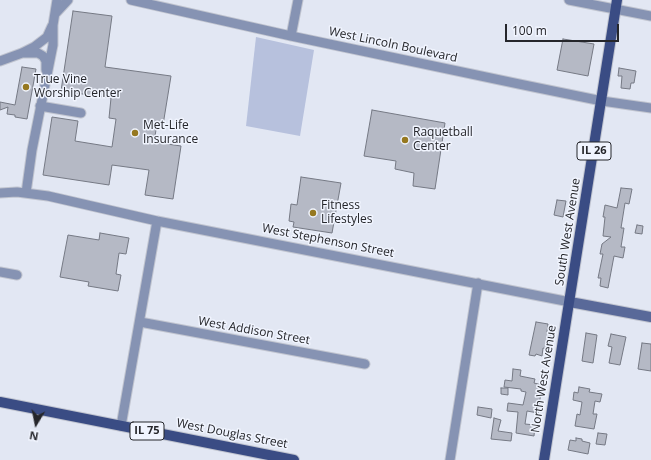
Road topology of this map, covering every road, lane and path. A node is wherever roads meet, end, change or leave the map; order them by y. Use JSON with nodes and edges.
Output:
{"nodes":[{"id":1,"x":57,"y":0,"type":"edge"},
{"id":2,"x":68,"y":0,"type":"edge"},
{"id":3,"x":131,"y":0,"type":"edge"},
{"id":4,"x":298,"y":0,"type":"edge"},
{"id":5,"x":569,"y":0,"type":"edge"},
{"id":6,"x":617,"y":5,"type":"edge"},
{"id":7,"x":55,"y":14,"type":"junction"},
{"id":8,"x":651,"y":16,"type":"edge"},
{"id":9,"x":53,"y":24,"type":"junction"},
{"id":10,"x":291,"y":36,"type":"junction"},
{"id":11,"x":22,"y":53,"type":"junction"},
{"id":12,"x":0,"y":61,"type":"edge"},
{"id":13,"x":47,"y":74,"type":"junction"},
{"id":14,"x":602,"y":100,"type":"junction"},
{"id":15,"x":40,"y":106,"type":"junction"},
{"id":16,"x":651,"y":108,"type":"edge"},
{"id":17,"x":81,"y":113,"type":"dead end"},
{"id":18,"x":0,"y":193,"type":"edge"},
{"id":19,"x":26,"y":193,"type":"junction"},
{"id":20,"x":157,"y":220,"type":"junction"},
{"id":21,"x":0,"y":272,"type":"edge"},
{"id":22,"x":17,"y":275,"type":"dead end"},
{"id":23,"x":478,"y":283,"type":"junction"},
{"id":24,"x":570,"y":302,"type":"junction"},
{"id":25,"x":651,"y":317,"type":"edge"},
{"id":26,"x":140,"y":322,"type":"junction"},
{"id":27,"x":365,"y":364,"type":"dead end"},
{"id":28,"x":0,"y":402,"type":"edge"},
{"id":29,"x":121,"y":426,"type":"junction"},
{"id":30,"x":294,"y":460,"type":"edge"},
{"id":31,"x":450,"y":460,"type":"edge"},
{"id":32,"x":544,"y":460,"type":"edge"}],
"edges":[{"from":1,"to":7,"type":"street"},
{"from":2,"to":7,"type":"street"},
{"from":3,"to":10,"type":"street","name":"West Lincoln Boulevard"},
{"from":4,"to":10,"type":"street"},
{"from":5,"to":6,"type":"street"},
{"from":6,"to":8,"type":"street"},
{"from":6,"to":14,"type":"main road","name":"South West Avenue","number":"IL 26"},
{"from":7,"to":9,"type":"street"},
{"from":9,"to":11,"type":"street"},
{"from":9,"to":13,"type":"street"},
{"from":10,"to":14,"type":"street","name":"West Lincoln Boulevard"},
{"from":11,"to":12,"type":"street"},
{"from":11,"to":13,"type":"street"},
{"from":13,"to":15,"type":"street"},
{"from":14,"to":16,"type":"street","name":"West Lincoln Boulevard"},
{"from":14,"to":24,"type":"main road","name":"South West Avenue","number":"IL 26"},
{"from":15,"to":17,"type":"street"},
{"from":15,"to":19,"type":"street"},
{"from":18,"to":19,"type":"street","name":"West Stephenson Street"},
{"from":19,"to":20,"type":"street","name":"West Stephenson Street"},
{"from":20,"to":23,"type":"street","name":"West Stephenson Street"},
{"from":20,"to":26,"type":"street"},
{"from":21,"to":22,"type":"street"},
{"from":23,"to":24,"type":"street","name":"West Stephenson Street"},
{"from":23,"to":31,"type":"street"},
{"from":24,"to":25,"type":"street","name":"West Stephenson Street"},
{"from":24,"to":32,"type":"main road","name":"North West Avenue","number":"IL 26"},
{"from":26,"to":27,"type":"street","name":"West Addison Street"},
{"from":26,"to":29,"type":"street"},
{"from":28,"to":29,"type":"main road","name":"West Douglas Street","number":"IL 75"},
{"from":29,"to":30,"type":"main road","name":"West Douglas Street","number":"IL 75"}]}
